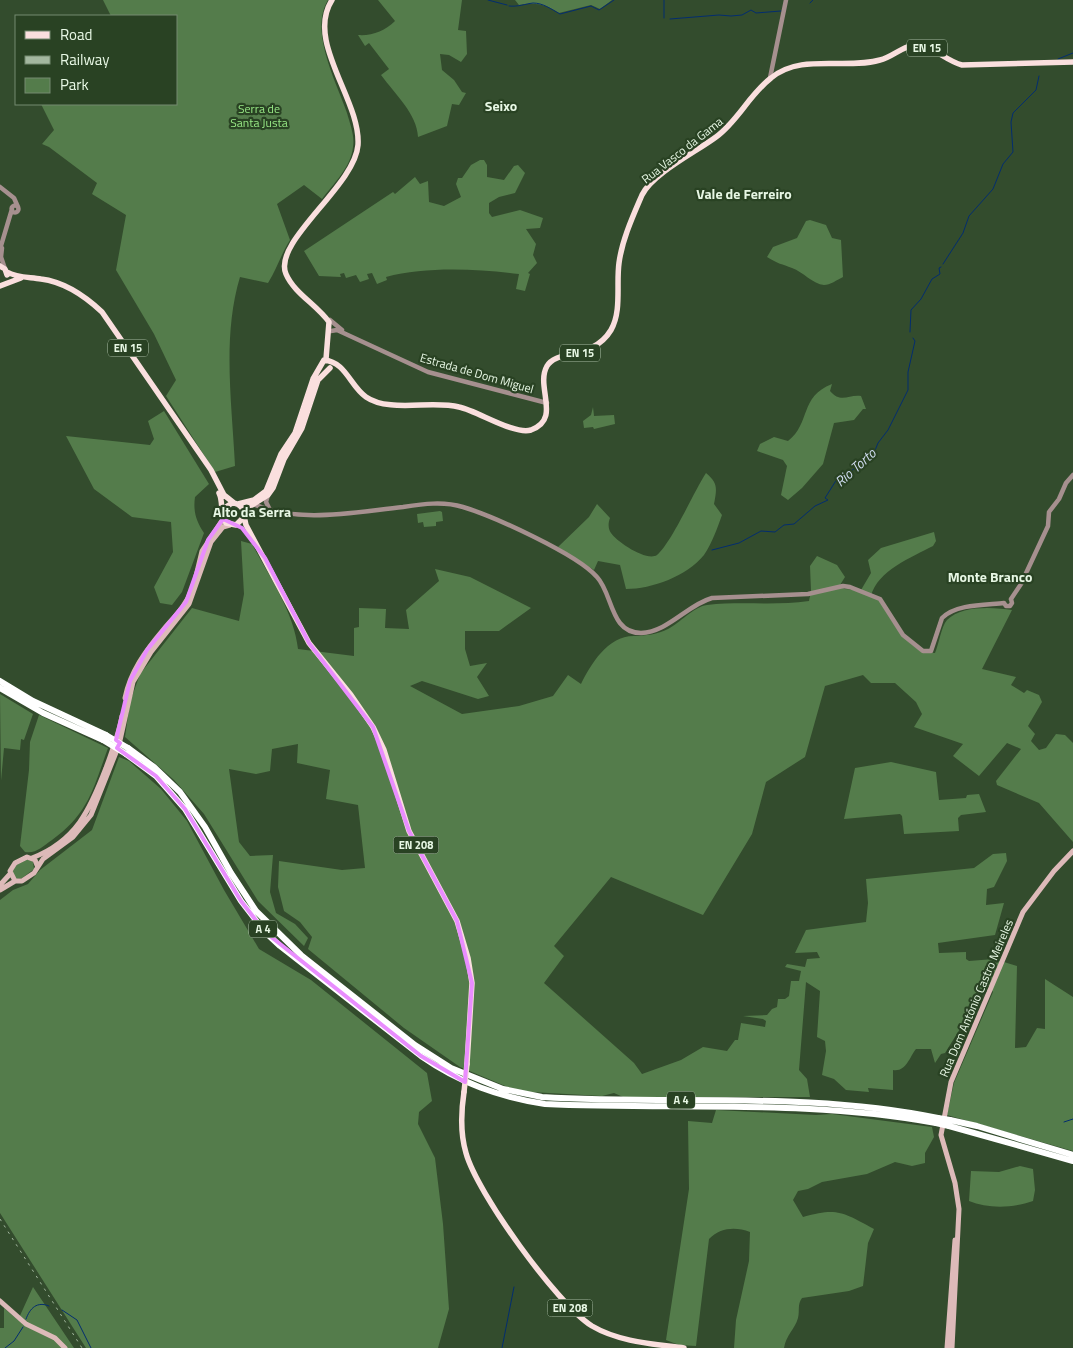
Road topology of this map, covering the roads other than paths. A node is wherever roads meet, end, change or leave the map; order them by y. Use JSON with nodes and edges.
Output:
{"nodes":[{"id":1,"x":332,"y":0,"type":"edge"},
{"id":2,"x":786,"y":0,"type":"edge"},
{"id":3,"x":1073,"y":62,"type":"edge"},
{"id":4,"x":773,"y":65,"type":"junction"},
{"id":5,"x":782,"y":71,"type":"junction"},
{"id":6,"x":770,"y":78,"type":"junction"},
{"id":7,"x":0,"y":187,"type":"edge"},
{"id":8,"x":13,"y":206,"type":"junction"},
{"id":9,"x":18,"y":207,"type":"dead end"},
{"id":10,"x":1,"y":247,"type":"edge"},
{"id":11,"x":4,"y":269,"type":"edge"},
{"id":12,"x":25,"y":277,"type":"junction"},
{"id":13,"x":1,"y":285,"type":"edge"},
{"id":14,"x":317,"y":309,"type":"junction"},
{"id":15,"x":330,"y":320,"type":"junction"},
{"id":16,"x":331,"y":331,"type":"junction"},
{"id":17,"x":346,"y":334,"type":"junction"},
{"id":18,"x":328,"y":364,"type":"junction"},
{"id":19,"x":547,"y":404,"type":"junction"},
{"id":20,"x":206,"y":464,"type":"junction"},
{"id":21,"x":1073,"y":476,"type":"edge"},
{"id":22,"x":268,"y":495,"type":"junction"},
{"id":23,"x":236,"y":503,"type":"junction"},
{"id":24,"x":256,"y":503,"type":"junction"},
{"id":25,"x":223,"y":509,"type":"junction"},
{"id":26,"x":270,"y":510,"type":"junction"},
{"id":27,"x":244,"y":514,"type":"junction"},
{"id":28,"x":223,"y":519,"type":"junction"},
{"id":29,"x":232,"y":525,"type":"junction"},
{"id":30,"x":254,"y":541,"type":"junction"},
{"id":31,"x":0,"y":681,"type":"edge"},
{"id":32,"x":0,"y":688,"type":"edge"},
{"id":33,"x":123,"y":722,"type":"junction"},
{"id":34,"x":105,"y":738,"type":"junction"},
{"id":35,"x":1073,"y":851,"type":"edge"},
{"id":36,"x":32,"y":858,"type":"junction"},
{"id":37,"x":37,"y":865,"type":"junction"},
{"id":38,"x":10,"y":874,"type":"junction"},
{"id":39,"x":15,"y":880,"type":"junction"},
{"id":40,"x":0,"y":884,"type":"edge"},
{"id":41,"x":0,"y":890,"type":"edge"},
{"id":42,"x":949,"y":1123,"type":"junction"},
{"id":43,"x":1073,"y":1155,"type":"edge"},
{"id":44,"x":1073,"y":1161,"type":"edge"},
{"id":45,"x":958,"y":1227,"type":"junction"},
{"id":46,"x":0,"y":1301,"type":"edge"},
{"id":47,"x":65,"y":1348,"type":"edge"},
{"id":48,"x":684,"y":1348,"type":"edge"},
{"id":49,"x":947,"y":1348,"type":"edge"},
{"id":50,"x":952,"y":1348,"type":"edge"}],
"edges":[{"from":1,"to":14,"type":"main road","name":"Estrada de Dom Miguel"},
{"from":2,"to":4,"type":"street"},
{"from":3,"to":5,"type":"main road","number":"EN 15"},
{"from":4,"to":5,"type":"street"},
{"from":4,"to":6,"type":"street"},
{"from":5,"to":6,"type":"main road","name":"Rua Vasco da Gama","number":"EN 15"},
{"from":6,"to":19,"type":"main road","name":"Rua Vasco da Gama","number":"EN 15"},
{"from":7,"to":8,"type":"street"},
{"from":8,"to":9,"type":"street"},
{"from":8,"to":10,"type":"street"},
{"from":10,"to":11,"type":"street"},
{"from":11,"to":12,"type":"main road","number":"EN 15"},
{"from":11,"to":13,"type":"main road"},
{"from":12,"to":13,"type":"main road","number":"EN 15"},
{"from":12,"to":20,"type":"main road","number":"EN 15"},
{"from":14,"to":15,"type":"main road","name":"Estrada de Dom Miguel"},
{"from":14,"to":18,"type":"main road","name":"Estrada de Dom Miguel"},
{"from":15,"to":16,"type":"main road"},
{"from":15,"to":17,"type":"street","name":"Estrada de Dom Miguel"},
{"from":16,"to":17,"type":"street","name":"Estrada de Dom Miguel"},
{"from":16,"to":18,"type":"main road"},
{"from":17,"to":19,"type":"street","name":"Estrada de Dom Miguel"},
{"from":18,"to":19,"type":"main road"},
{"from":18,"to":22,"type":"main road"},
{"from":18,"to":24,"type":"main road"},
{"from":20,"to":23,"type":"main road","number":"EN 15"},
{"from":20,"to":25,"type":"main road","number":"EN 15"},
{"from":21,"to":26,"type":"street"},
{"from":22,"to":24,"type":"main road"},
{"from":22,"to":26,"type":"street"},
{"from":23,"to":24,"type":"main road"},
{"from":23,"to":25,"type":"main road"},
{"from":23,"to":27,"type":"main road"},
{"from":24,"to":26,"type":"street"},
{"from":24,"to":27,"type":"main road"},
{"from":25,"to":28,"type":"main road"},
{"from":27,"to":29,"type":"main road"},
{"from":27,"to":30,"type":"main road","number":"EN 208"},
{"from":28,"to":29,"type":"main road"},
{"from":28,"to":33,"type":"main road"},
{"from":29,"to":30,"type":"main road","number":"EN 208"},
{"from":29,"to":33,"type":"main road"},
{"from":30,"to":48,"type":"main road","number":"EN 208","bridge":true},
{"from":31,"to":34,"type":"highway","number":"A 4"},
{"from":32,"to":34,"type":"highway","number":"A 4"},
{"from":33,"to":36,"type":"main road"},
{"from":33,"to":37,"type":"main road"},
{"from":34,"to":42,"type":"highway","number":"A 4","bridge":true},
{"from":35,"to":45,"type":"main road","name":"Rua Dom António Castro Meireles"},
{"from":36,"to":37,"type":"main road"},
{"from":36,"to":38,"type":"main road"},
{"from":37,"to":39,"type":"main road"},
{"from":38,"to":39,"type":"main road"},
{"from":38,"to":40,"type":"main road"},
{"from":39,"to":41,"type":"main road"},
{"from":42,"to":43,"type":"highway","number":"A 4"},
{"from":42,"to":44,"type":"highway","number":"A 4"},
{"from":45,"to":49,"type":"main road"},
{"from":45,"to":50,"type":"main road"},
{"from":46,"to":47,"type":"main road"}]}
